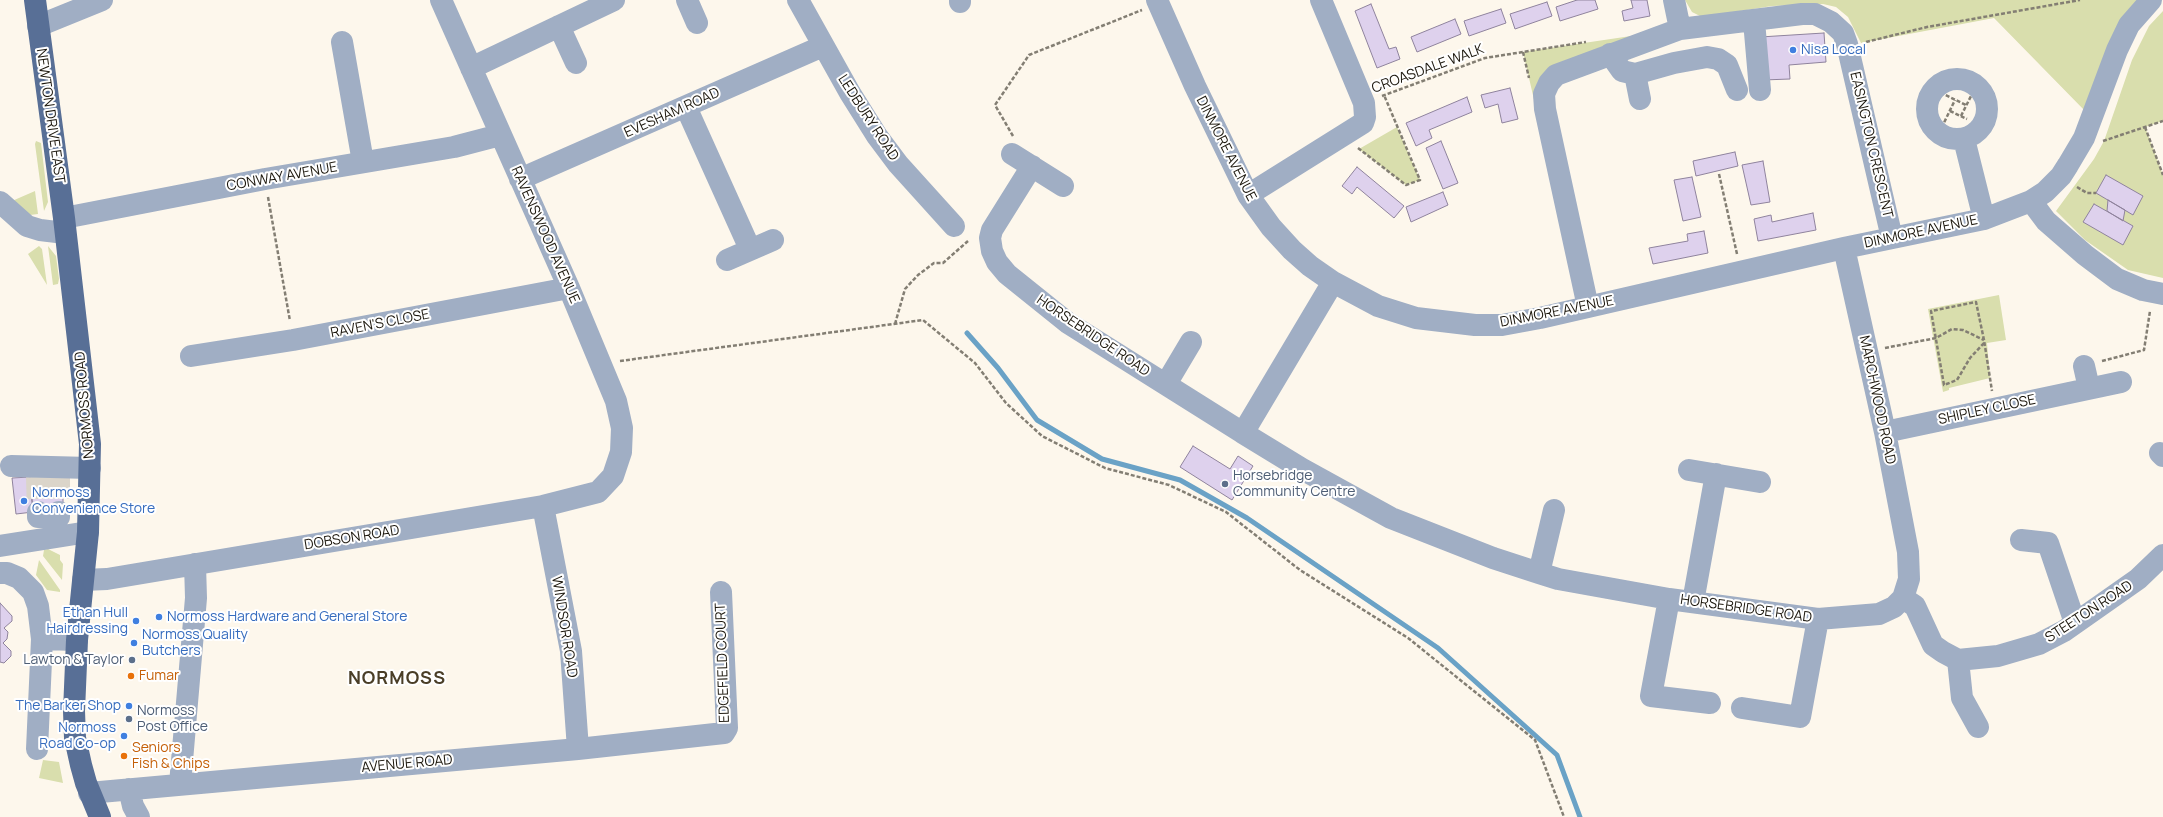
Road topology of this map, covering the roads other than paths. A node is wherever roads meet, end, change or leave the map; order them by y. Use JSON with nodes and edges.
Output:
{"nodes":[{"id":1,"x":34,"y":0,"type":"edge"},
{"id":2,"x":102,"y":0,"type":"edge"},
{"id":3,"x":441,"y":0,"type":"edge"},
{"id":4,"x":614,"y":0,"type":"edge"},
{"id":5,"x":687,"y":0,"type":"edge"},
{"id":6,"x":798,"y":0,"type":"edge"},
{"id":7,"x":1321,"y":0,"type":"edge"},
{"id":8,"x":1674,"y":0,"type":"edge"},
{"id":9,"x":2151,"y":0,"type":"edge"},
{"id":10,"x":1158,"y":2,"type":"edge"},
{"id":11,"x":1754,"y":21,"type":"junction"},
{"id":12,"x":697,"y":23,"type":"dead end"},
{"id":13,"x":38,"y":26,"type":"junction"},
{"id":14,"x":559,"y":26,"type":"junction"},
{"id":15,"x":1680,"y":29,"type":"junction"},
{"id":16,"x":342,"y":42,"type":"dead end"},
{"id":17,"x":823,"y":46,"type":"junction"},
{"id":18,"x":1610,"y":54,"type":"junction"},
{"id":19,"x":576,"y":63,"type":"dead end"},
{"id":20,"x":470,"y":68,"type":"junction"},
{"id":21,"x":1635,"y":74,"type":"junction"},
{"id":22,"x":1737,"y":90,"type":"dead end"},
{"id":23,"x":1760,"y":90,"type":"dead end"},
{"id":24,"x":1640,"y":99,"type":"dead end"},
{"id":25,"x":686,"y":108,"type":"junction"},
{"id":26,"x":500,"y":135,"type":"junction"},
{"id":27,"x":1964,"y":138,"type":"junction"},
{"id":28,"x":1012,"y":154,"type":"road end"},
{"id":29,"x":363,"y":162,"type":"junction"},
{"id":30,"x":1032,"y":166,"type":"junction"},
{"id":31,"x":520,"y":179,"type":"junction"},
{"id":32,"x":1063,"y":186,"type":"dead end"},
{"id":33,"x":1248,"y":195,"type":"junction"},
{"id":34,"x":2030,"y":201,"type":"junction"},
{"id":35,"x":0,"y":202,"type":"edge"},
{"id":36,"x":1984,"y":219,"type":"junction"},
{"id":37,"x":64,"y":225,"type":"junction"},
{"id":38,"x":962,"y":233,"type":"road end"},
{"id":39,"x":1892,"y":238,"type":"junction"},
{"id":40,"x":773,"y":240,"type":"dead end"},
{"id":41,"x":1844,"y":248,"type":"junction"},
{"id":42,"x":750,"y":249,"type":"junction"},
{"id":43,"x":727,"y":260,"type":"dead end"},
{"id":44,"x":1333,"y":282,"type":"junction"},
{"id":45,"x":569,"y":288,"type":"junction"},
{"id":46,"x":2158,"y":293,"type":"edge"},
{"id":47,"x":1588,"y":307,"type":"junction"},
{"id":48,"x":1191,"y":342,"type":"dead end"},
{"id":49,"x":191,"y":356,"type":"dead end"},
{"id":50,"x":2084,"y":366,"type":"road end"},
{"id":51,"x":2121,"y":382,"type":"dead end"},
{"id":52,"x":1166,"y":384,"type":"junction"},
{"id":53,"x":2089,"y":388,"type":"junction"},
{"id":54,"x":1885,"y":432,"type":"junction"},
{"id":55,"x":1243,"y":433,"type":"junction"},
{"id":56,"x":11,"y":466,"type":"dead end"},
{"id":57,"x":90,"y":468,"type":"junction"},
{"id":58,"x":1689,"y":470,"type":"dead end"},
{"id":59,"x":1716,"y":474,"type":"junction"},
{"id":60,"x":613,"y":476,"type":"joint"},
{"id":61,"x":1760,"y":482,"type":"dead end"},
{"id":62,"x":543,"y":506,"type":"junction"},
{"id":63,"x":1554,"y":510,"type":"dead end"},
{"id":64,"x":88,"y":532,"type":"junction"},
{"id":65,"x":2021,"y":540,"type":"dead end"},
{"id":66,"x":0,"y":546,"type":"edge"},
{"id":67,"x":2163,"y":554,"type":"edge"},
{"id":68,"x":195,"y":564,"type":"junction"},
{"id":69,"x":0,"y":573,"type":"edge"},
{"id":70,"x":1539,"y":573,"type":"junction"},
{"id":71,"x":83,"y":580,"type":"junction"},
{"id":72,"x":721,"y":592,"type":"dead end"},
{"id":73,"x":1903,"y":598,"type":"junction"},
{"id":74,"x":1669,"y":599,"type":"junction"},
{"id":75,"x":1693,"y":602,"type":"junction"},
{"id":76,"x":1818,"y":619,"type":"junction"},
{"id":77,"x":2075,"y":623,"type":"junction"},
{"id":78,"x":42,"y":639,"type":"junction"},
{"id":79,"x":77,"y":640,"type":"junction"},
{"id":80,"x":1958,"y":660,"type":"junction"},
{"id":81,"x":1710,"y":704,"type":"dead end"},
{"id":82,"x":1742,"y":708,"type":"dead end"},
{"id":83,"x":1978,"y":727,"type":"dead end"},
{"id":84,"x":724,"y":733,"type":"joint"},
{"id":85,"x":37,"y":749,"type":"dead end"},
{"id":86,"x":578,"y":749,"type":"junction"},
{"id":87,"x":180,"y":784,"type":"junction"},
{"id":88,"x":129,"y":789,"type":"junction"},
{"id":89,"x":89,"y":793,"type":"junction"},
{"id":90,"x":100,"y":817,"type":"edge"},
{"id":91,"x":139,"y":817,"type":"edge"}],
"edges":[{"from":1,"to":13,"type":"main road","name":"NEWTON DRIVE EAST"},
{"from":2,"to":13,"type":"street"},
{"from":3,"to":20,"type":"street","name":"RAVENSWOOD AVENUE"},
{"from":4,"to":14,"type":"street"},
{"from":5,"to":12,"type":"street"},
{"from":6,"to":17,"type":"street","name":"LEDBURY ROAD"},
{"from":7,"to":33,"type":"street"},
{"from":8,"to":15,"type":"street"},
{"from":9,"to":34,"type":"street","name":"DINMORE AVENUE"},
{"from":10,"to":33,"type":"street","name":"DINMORE AVENUE"},
{"from":11,"to":15,"type":"street","name":"EASINGTON CRESCENT"},
{"from":11,"to":23,"type":"street"},
{"from":11,"to":39,"type":"street","name":"EASINGTON CRESCENT"},
{"from":13,"to":37,"type":"main road","name":"NEWTON DRIVE EAST"},
{"from":14,"to":19,"type":"street"},
{"from":14,"to":20,"type":"street"},
{"from":15,"to":18,"type":"street","name":"EASINGTON CRESCENT"},
{"from":16,"to":29,"type":"street"},
{"from":17,"to":25,"type":"street","name":"EVESHAM ROAD"},
{"from":17,"to":38,"type":"street","name":"LEDBURY ROAD"},
{"from":18,"to":21,"type":"street"},
{"from":18,"to":47,"type":"street","name":"EASINGTON CRESCENT"},
{"from":20,"to":26,"type":"street","name":"RAVENSWOOD AVENUE"},
{"from":21,"to":22,"type":"street"},
{"from":21,"to":24,"type":"street"},
{"from":25,"to":31,"type":"street","name":"EVESHAM ROAD"},
{"from":25,"to":42,"type":"street"},
{"from":26,"to":29,"type":"street","name":"CONWAY AVENUE"},
{"from":26,"to":31,"type":"street","name":"RAVENSWOOD AVENUE"},
{"from":27,"to":27,"type":"street"},
{"from":27,"to":36,"type":"street"},
{"from":28,"to":30,"type":"street"},
{"from":29,"to":37,"type":"street","name":"CONWAY AVENUE"},
{"from":30,"to":32,"type":"street"},
{"from":30,"to":52,"type":"street","name":"HORSEBRIDGE ROAD"},
{"from":31,"to":45,"type":"street","name":"RAVENSWOOD AVENUE"},
{"from":33,"to":44,"type":"street","name":"DINMORE AVENUE"},
{"from":34,"to":36,"type":"street","name":"DINMORE AVENUE"},
{"from":34,"to":46,"type":"street"},
{"from":35,"to":37,"type":"street"},
{"from":36,"to":39,"type":"street","name":"DINMORE AVENUE"},
{"from":37,"to":57,"type":"main road","name":"NORMOSS ROAD"},
{"from":39,"to":41,"type":"street","name":"DINMORE AVENUE"},
{"from":40,"to":42,"type":"street"},
{"from":41,"to":47,"type":"street","name":"DINMORE AVENUE"},
{"from":41,"to":54,"type":"street","name":"MARCHWOOD ROAD"},
{"from":42,"to":43,"type":"street"},
{"from":44,"to":47,"type":"street","name":"DINMORE AVENUE"},
{"from":44,"to":55,"type":"street"},
{"from":45,"to":49,"type":"street","name":"RAVEN'S CLOSE"},
{"from":45,"to":60,"type":"street","name":"RAVENSWOOD AVENUE"},
{"from":48,"to":52,"type":"street","name":"HORSEBRIDGE ROAD"},
{"from":50,"to":53,"type":"street"},
{"from":51,"to":53,"type":"street","name":"SHIPLEY CLOSE"},
{"from":52,"to":55,"type":"street","name":"HORSEBRIDGE ROAD"},
{"from":53,"to":54,"type":"street","name":"SHIPLEY CLOSE"},
{"from":54,"to":73,"type":"street","name":"MARCHWOOD ROAD"},
{"from":55,"to":70,"type":"street","name":"HORSEBRIDGE ROAD"},
{"from":56,"to":57,"type":"street"},
{"from":57,"to":64,"type":"main road","name":"NORMOSS ROAD"},
{"from":58,"to":59,"type":"street"},
{"from":59,"to":61,"type":"street"},
{"from":59,"to":75,"type":"street"},
{"from":60,"to":62,"type":"street","name":"DOBSON ROAD"},
{"from":62,"to":68,"type":"street","name":"DOBSON ROAD"},
{"from":62,"to":86,"type":"street","name":"WINDSOR ROAD"},
{"from":63,"to":70,"type":"street"},
{"from":64,"to":66,"type":"street"},
{"from":64,"to":71,"type":"main road","name":"NORMOSS ROAD"},
{"from":65,"to":77,"type":"street"},
{"from":67,"to":77,"type":"street","name":"STEETON ROAD"},
{"from":68,"to":71,"type":"street","name":"DOBSON ROAD"},
{"from":68,"to":87,"type":"street"},
{"from":69,"to":78,"type":"street"},
{"from":70,"to":74,"type":"street","name":"HORSEBRIDGE ROAD"},
{"from":71,"to":79,"type":"main road","name":"NORMOSS ROAD"},
{"from":72,"to":84,"type":"street","name":"EDGEFIELD COURT"},
{"from":73,"to":76,"type":"street","name":"HORSEBRIDGE ROAD"},
{"from":73,"to":80,"type":"street"},
{"from":74,"to":75,"type":"street","name":"HORSEBRIDGE ROAD"},
{"from":74,"to":81,"type":"street"},
{"from":75,"to":76,"type":"street","name":"HORSEBRIDGE ROAD"},
{"from":76,"to":82,"type":"street"},
{"from":77,"to":80,"type":"street","name":"STEETON ROAD"},
{"from":78,"to":79,"type":"street"},
{"from":78,"to":85,"type":"street"},
{"from":79,"to":89,"type":"main road","name":"NORMOSS ROAD"},
{"from":80,"to":83,"type":"street"},
{"from":84,"to":86,"type":"street","name":"AVENUE ROAD"},
{"from":86,"to":87,"type":"street","name":"AVENUE ROAD"},
{"from":87,"to":88,"type":"street","name":"AVENUE ROAD"},
{"from":88,"to":89,"type":"street","name":"AVENUE ROAD"},
{"from":88,"to":91,"type":"street"},
{"from":89,"to":90,"type":"main road","name":"NORMOSS ROAD"}]}
